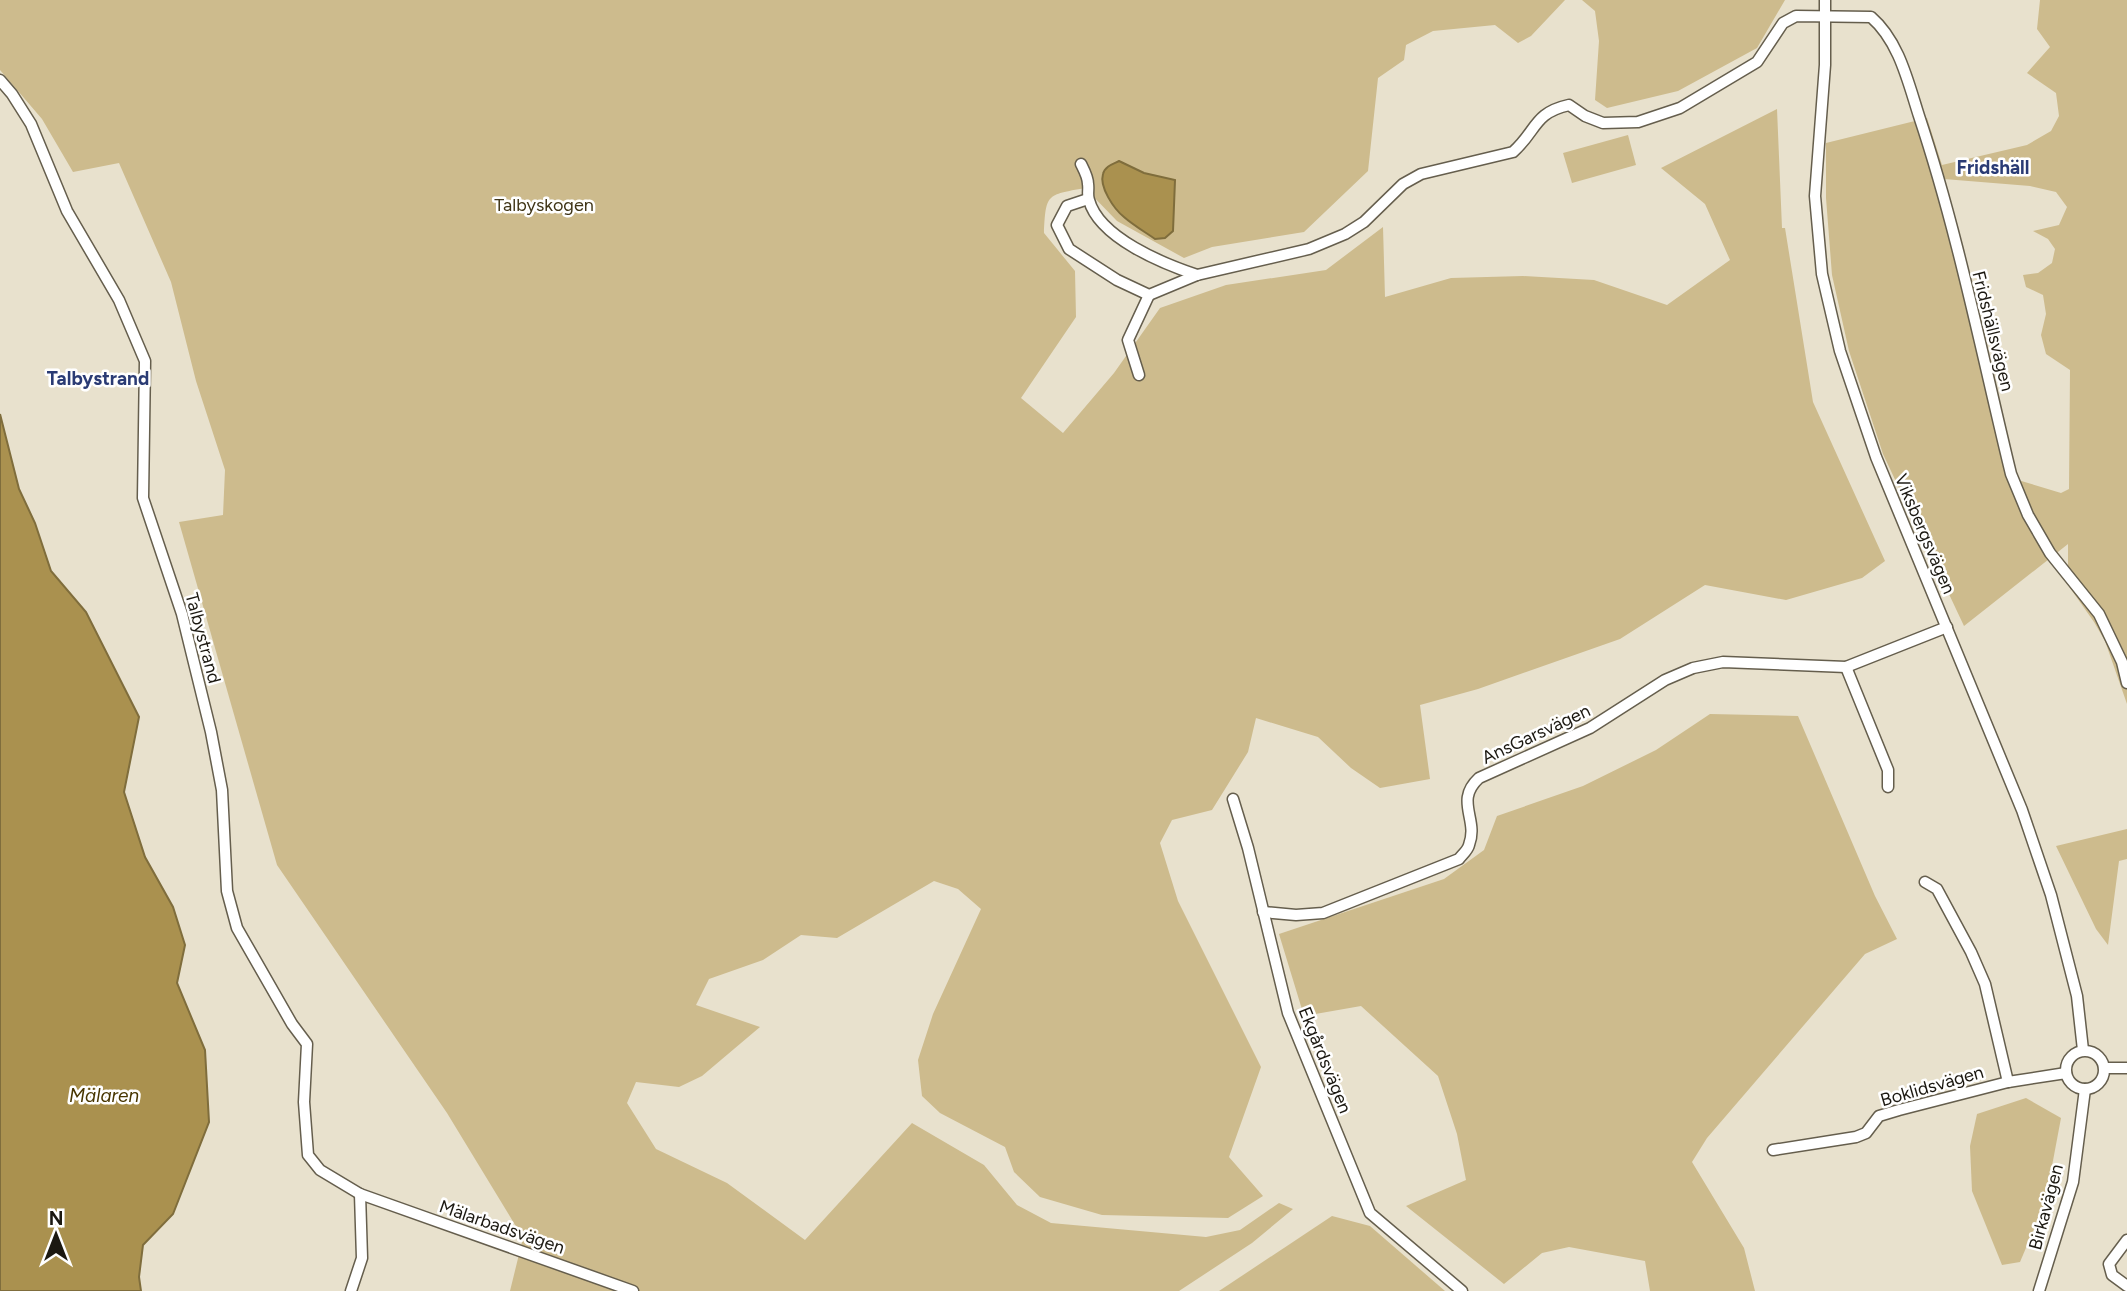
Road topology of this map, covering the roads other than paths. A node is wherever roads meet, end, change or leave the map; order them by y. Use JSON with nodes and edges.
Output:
{"nodes":[{"id":1,"x":1825,"y":0,"type":"edge"},
{"id":2,"x":1826,"y":16,"type":"junction"},
{"id":3,"x":0,"y":80,"type":"edge"},
{"id":4,"x":1081,"y":164,"type":"dead end"},
{"id":5,"x":1088,"y":199,"type":"junction"},
{"id":6,"x":1197,"y":275,"type":"junction"},
{"id":7,"x":1149,"y":295,"type":"junction"},
{"id":8,"x":1139,"y":375,"type":"dead end"},
{"id":9,"x":1947,"y":627,"type":"junction"},
{"id":10,"x":1846,"y":667,"type":"junction"},
{"id":11,"x":2127,"y":683,"type":"edge"},
{"id":12,"x":1888,"y":787,"type":"dead end"},
{"id":13,"x":1233,"y":799,"type":"dead end"},
{"id":14,"x":1925,"y":882,"type":"dead end"},
{"id":15,"x":1263,"y":912,"type":"junction"},
{"id":16,"x":2083,"y":1050,"type":"junction"},
{"id":17,"x":2105,"y":1068,"type":"junction"},
{"id":18,"x":2127,"y":1068,"type":"edge"},
{"id":19,"x":2066,"y":1073,"type":"junction"},
{"id":20,"x":2008,"y":1082,"type":"junction"},
{"id":21,"x":2085,"y":1089,"type":"junction"},
{"id":22,"x":1773,"y":1150,"type":"dead end"},
{"id":23,"x":360,"y":1194,"type":"junction"},
{"id":24,"x":2127,"y":1240,"type":"edge"},
{"id":25,"x":2127,"y":1286,"type":"edge"},
{"id":26,"x":351,"y":1291,"type":"edge"},
{"id":27,"x":633,"y":1291,"type":"edge"},
{"id":28,"x":1462,"y":1291,"type":"edge"},
{"id":29,"x":2039,"y":1291,"type":"edge"}],
"edges":[{"from":1,"to":2,"type":"street","name":"Viksbergsvägen"},
{"from":2,"to":6,"type":"street"},
{"from":2,"to":9,"type":"street","name":"Viksbergsvägen"},
{"from":2,"to":11,"type":"street","name":"Fridshällsvägen"},
{"from":3,"to":23,"type":"street","name":"Talbystrand"},
{"from":4,"to":5,"type":"street"},
{"from":5,"to":6,"type":"street"},
{"from":5,"to":7,"type":"street"},
{"from":6,"to":7,"type":"street"},
{"from":7,"to":8,"type":"street"},
{"from":9,"to":10,"type":"street","name":"AnsGarsvägen"},
{"from":9,"to":16,"type":"street","name":"Viksbergsvägen"},
{"from":10,"to":12,"type":"street"},
{"from":10,"to":15,"type":"street","name":"AnsGarsvägen"},
{"from":13,"to":15,"type":"street","name":"Ekgårdsvägen"},
{"from":14,"to":20,"type":"street"},
{"from":15,"to":28,"type":"street","name":"Ekgårdsvägen"},
{"from":16,"to":17,"type":"street"},
{"from":16,"to":19,"type":"street"},
{"from":17,"to":18,"type":"street"},
{"from":17,"to":21,"type":"street"},
{"from":19,"to":20,"type":"street","name":"Boklidsvägen"},
{"from":19,"to":21,"type":"street"},
{"from":20,"to":22,"type":"street","name":"Boklidsvägen"},
{"from":21,"to":29,"type":"street","name":"Birkavägen"},
{"from":23,"to":26,"type":"street"},
{"from":23,"to":27,"type":"street","name":"Mälarbadsvägen"},
{"from":24,"to":25,"type":"street"}]}
